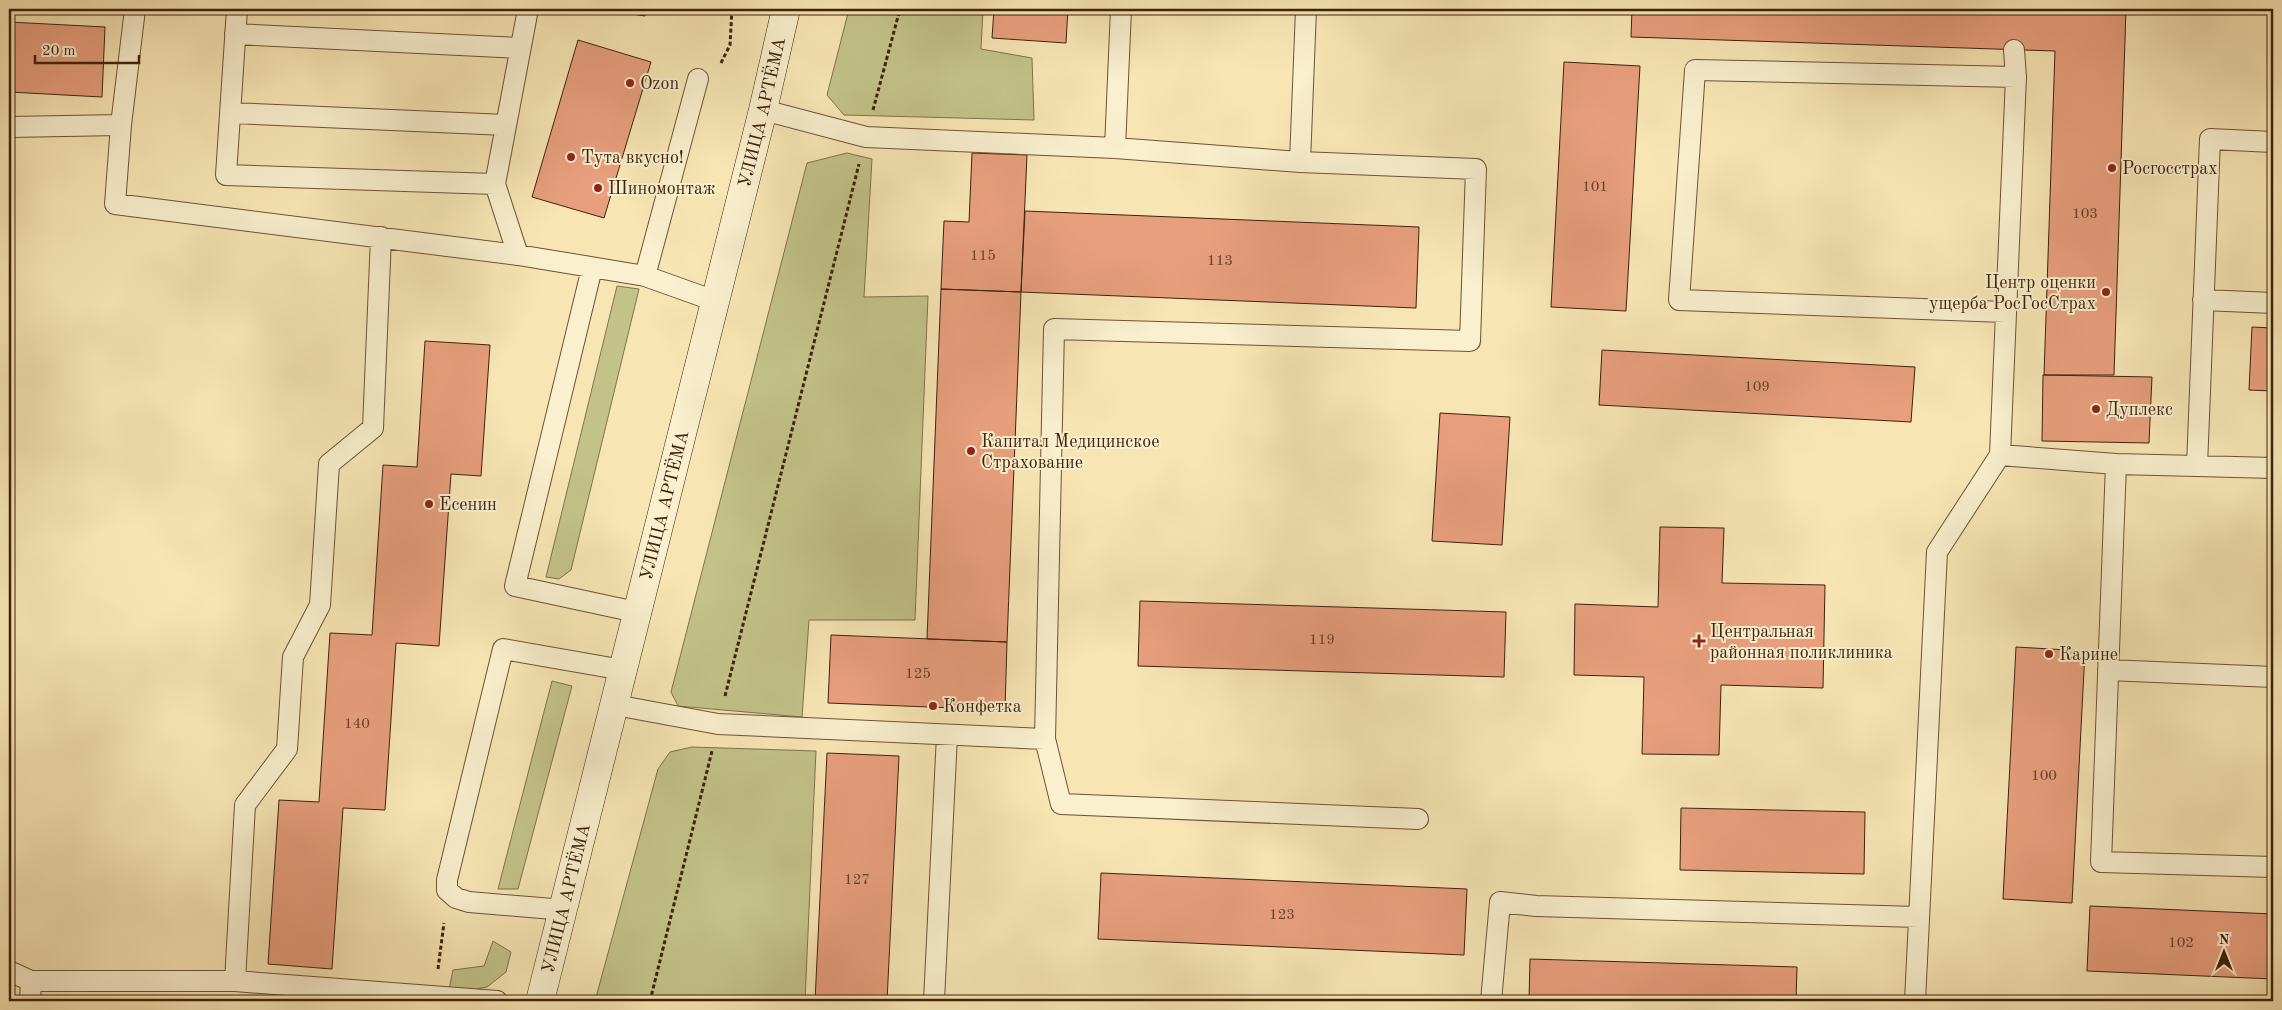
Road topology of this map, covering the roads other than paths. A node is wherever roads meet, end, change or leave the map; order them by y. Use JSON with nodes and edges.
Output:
{"nodes":[{"id":1,"x":136,"y":9,"type":"edge"},
{"id":2,"x":238,"y":9,"type":"edge"},
{"id":3,"x":528,"y":9,"type":"edge"},
{"id":4,"x":786,"y":9,"type":"edge"},
{"id":5,"x":1121,"y":9,"type":"edge"},
{"id":6,"x":1306,"y":9,"type":"edge"},
{"id":7,"x":235,"y":34,"type":"junction"},
{"id":8,"x":520,"y":48,"type":"junction"},
{"id":9,"x":2014,"y":50,"type":"dead end"},
{"id":10,"x":2016,"y":77,"type":"junction"},
{"id":11,"x":698,"y":79,"type":"road end"},
{"id":12,"x":764,"y":110,"type":"junction"},
{"id":13,"x":232,"y":113,"type":"junction"},
{"id":14,"x":121,"y":125,"type":"junction"},
{"id":15,"x":506,"y":125,"type":"junction"},
{"id":16,"x":9,"y":127,"type":"edge"},
{"id":17,"x":2273,"y":142,"type":"edge"},
{"id":18,"x":1115,"y":148,"type":"junction"},
{"id":19,"x":1300,"y":162,"type":"junction"},
{"id":20,"x":495,"y":184,"type":"junction"},
{"id":21,"x":381,"y":237,"type":"junction"},
{"id":22,"x":518,"y":254,"type":"junction"},
{"id":23,"x":592,"y":268,"type":"junction"},
{"id":24,"x":645,"y":276,"type":"junction"},
{"id":25,"x":2203,"y":300,"type":"junction"},
{"id":26,"x":715,"y":301,"type":"junction"},
{"id":27,"x":2273,"y":303,"type":"edge"},
{"id":28,"x":2005,"y":312,"type":"junction"},
{"id":29,"x":2000,"y":455,"type":"junction"},
{"id":30,"x":2116,"y":464,"type":"junction"},
{"id":31,"x":2197,"y":466,"type":"junction"},
{"id":32,"x":2273,"y":468,"type":"edge"},
{"id":33,"x":636,"y":612,"type":"junction"},
{"id":34,"x":623,"y":670,"type":"junction"},
{"id":35,"x":2108,"y":670,"type":"junction"},
{"id":36,"x":2273,"y":677,"type":"edge"},
{"id":37,"x":615,"y":705,"type":"junction"},
{"id":38,"x":947,"y":735,"type":"junction"},
{"id":39,"x":1045,"y":739,"type":"junction"},
{"id":40,"x":1418,"y":819,"type":"dead end"},
{"id":41,"x":2273,"y":867,"type":"edge"},
{"id":42,"x":565,"y":910,"type":"junction"},
{"id":43,"x":1918,"y":917,"type":"junction"},
{"id":44,"x":9,"y":971,"type":"edge"},
{"id":45,"x":31,"y":981,"type":"junction"},
{"id":46,"x":235,"y":981,"type":"junction"},
{"id":47,"x":30,"y":1001,"type":"edge"},
{"id":48,"x":497,"y":1001,"type":"edge"},
{"id":49,"x":540,"y":1001,"type":"edge"},
{"id":50,"x":934,"y":1001,"type":"edge"},
{"id":51,"x":1491,"y":1001,"type":"edge"},
{"id":52,"x":1915,"y":1001,"type":"edge"}],
"edges":[{"from":1,"to":14,"type":"lane"},
{"from":2,"to":7,"type":"lane"},
{"from":3,"to":8,"type":"lane"},
{"from":4,"to":12,"type":"main road","name":"УЛИЦА АРТЁМА"},
{"from":5,"to":18,"type":"lane"},
{"from":6,"to":19,"type":"lane"},
{"from":7,"to":8,"type":"lane"},
{"from":7,"to":13,"type":"lane"},
{"from":8,"to":15,"type":"lane"},
{"from":9,"to":10,"type":"lane"},
{"from":10,"to":28,"type":"lane"},
{"from":10,"to":28,"type":"lane"},
{"from":11,"to":24,"type":"lane"},
{"from":12,"to":18,"type":"lane"},
{"from":12,"to":26,"type":"main road","name":"УЛИЦА АРТЁМА"},
{"from":13,"to":15,"type":"lane"},
{"from":13,"to":20,"type":"lane"},
{"from":14,"to":16,"type":"lane"},
{"from":14,"to":21,"type":"lane"},
{"from":15,"to":20,"type":"lane"},
{"from":17,"to":25,"type":"lane"},
{"from":18,"to":19,"type":"lane"},
{"from":19,"to":39,"type":"lane"},
{"from":20,"to":22,"type":"lane"},
{"from":21,"to":22,"type":"lane"},
{"from":21,"to":46,"type":"lane"},
{"from":22,"to":23,"type":"lane"},
{"from":23,"to":24,"type":"lane"},
{"from":23,"to":33,"type":"lane"},
{"from":24,"to":26,"type":"lane"},
{"from":25,"to":27,"type":"lane"},
{"from":25,"to":31,"type":"lane"},
{"from":26,"to":33,"type":"main road","name":"УЛИЦА АРТЁМА"},
{"from":28,"to":29,"type":"lane"},
{"from":29,"to":30,"type":"lane"},
{"from":29,"to":43,"type":"lane"},
{"from":30,"to":31,"type":"lane"},
{"from":30,"to":35,"type":"lane"},
{"from":31,"to":32,"type":"lane"},
{"from":33,"to":34,"type":"main road","name":"УЛИЦА АРТЁМА"},
{"from":34,"to":37,"type":"main road","name":"УЛИЦА АРТЁМА"},
{"from":34,"to":42,"type":"lane"},
{"from":35,"to":36,"type":"lane"},
{"from":35,"to":41,"type":"lane"},
{"from":37,"to":38,"type":"lane"},
{"from":37,"to":42,"type":"main road","name":"УЛИЦА АРТЁМА"},
{"from":38,"to":39,"type":"lane"},
{"from":38,"to":50,"type":"lane"},
{"from":39,"to":40,"type":"lane"},
{"from":42,"to":49,"type":"main road","name":"УЛИЦА АРТЁМА"},
{"from":43,"to":51,"type":"lane"},
{"from":43,"to":52,"type":"lane"},
{"from":44,"to":45,"type":"lane"},
{"from":45,"to":46,"type":"lane"},
{"from":45,"to":47,"type":"lane"},
{"from":46,"to":48,"type":"lane"}]}
